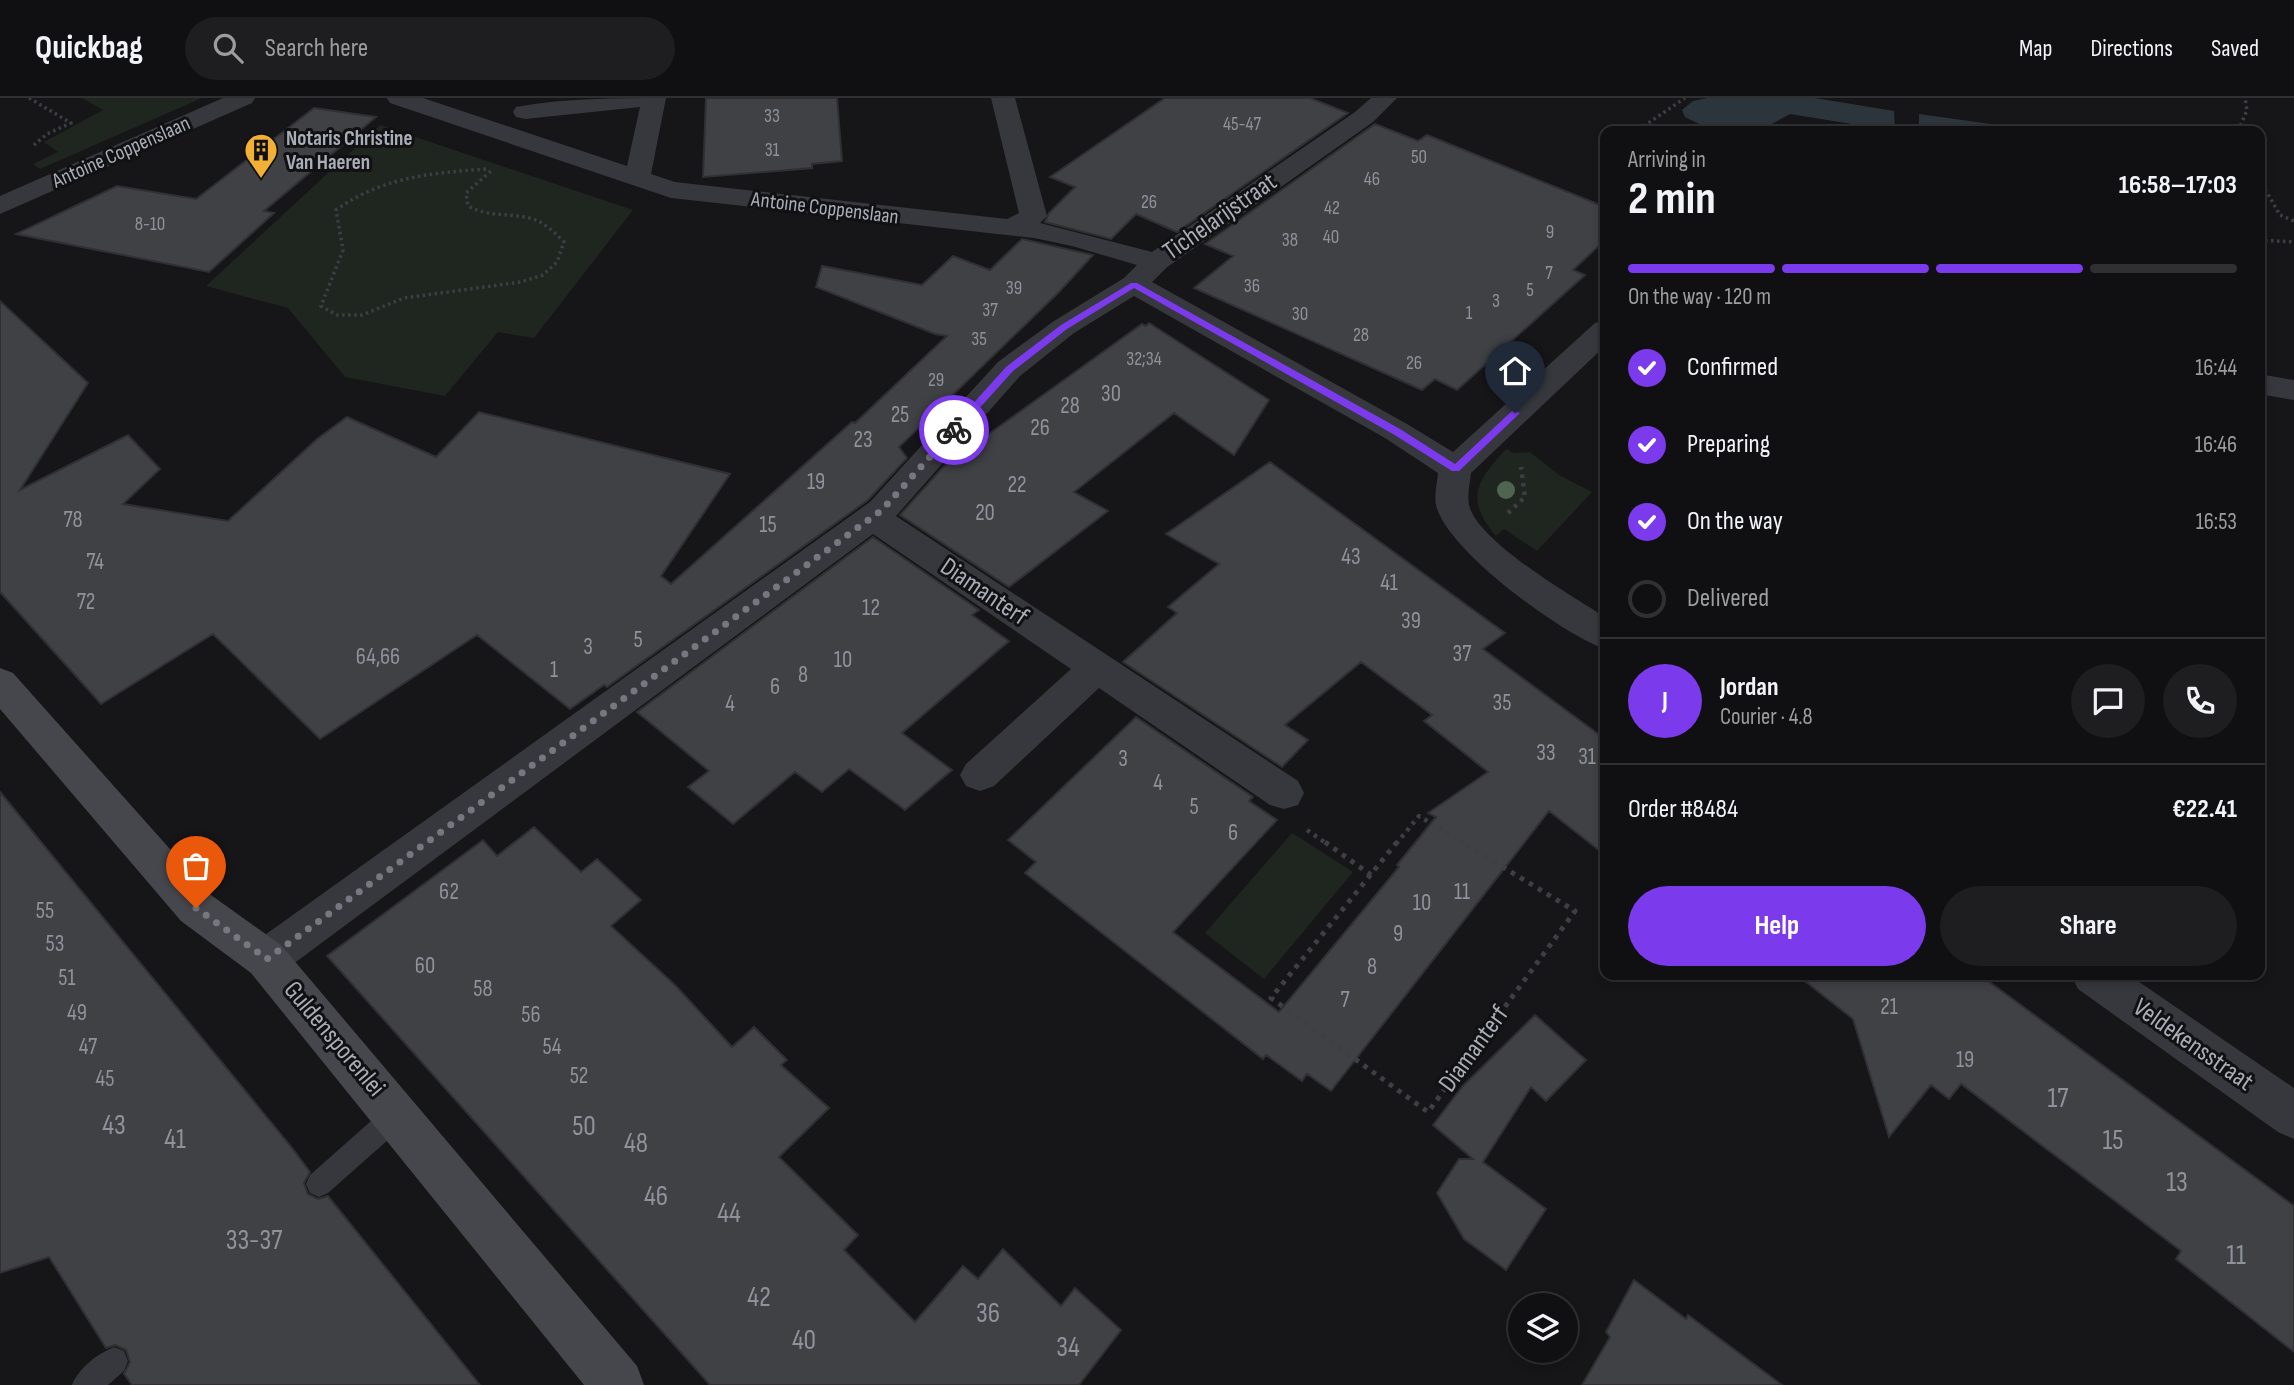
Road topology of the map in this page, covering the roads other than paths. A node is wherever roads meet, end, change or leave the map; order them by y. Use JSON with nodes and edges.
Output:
{"nodes":[{"id":1,"x":243,"y":98,"type":"edge"},
{"id":2,"x":399,"y":98,"type":"edge"},
{"id":3,"x":1003,"y":98,"type":"edge"},
{"id":4,"x":1385,"y":98,"type":"edge"},
{"id":5,"x":524,"y":112,"type":"dead end"},
{"id":6,"x":637,"y":178,"type":"junction"},
{"id":7,"x":0,"y":206,"type":"edge"},
{"id":8,"x":1015,"y":226,"type":"junction"},
{"id":9,"x":1156,"y":262,"type":"junction"},
{"id":10,"x":1134,"y":285,"type":"junction"},
{"id":11,"x":1600,"y":333,"type":"edge"},
{"id":12,"x":2265,"y":385,"type":"edge"},
{"id":13,"x":2294,"y":390,"type":"edge"},
{"id":14,"x":1455,"y":469,"type":"junction"},
{"id":15,"x":872,"y":517,"type":"junction"},
{"id":16,"x":1600,"y":632,"type":"edge"},
{"id":17,"x":1097,"y":667,"type":"junction"},
{"id":18,"x":0,"y":683,"type":"edge"},
{"id":19,"x":980,"y":775,"type":"dead end"},
{"id":20,"x":1284,"y":793,"type":"road end"},
{"id":21,"x":267,"y":959,"type":"junction"},
{"id":22,"x":2100,"y":980,"type":"edge"},
{"id":23,"x":397,"y":1115,"type":"junction"},
{"id":24,"x":2294,"y":1116,"type":"edge"},
{"id":25,"x":319,"y":1184,"type":"dead end"},
{"id":26,"x":114,"y":1361,"type":"dead end"},
{"id":27,"x":86,"y":1385,"type":"edge"},
{"id":28,"x":618,"y":1385,"type":"edge"}],
"edges":[{"from":1,"to":7,"type":"street","name":"Antoine Coppenslaan"},
{"from":2,"to":6,"type":"street","name":"Antoine Coppenslaan"},
{"from":3,"to":8,"type":"street"},
{"from":4,"to":9,"type":"street","name":"Tichelarijstraat"},
{"from":5,"to":6,"type":"street"},
{"from":6,"to":8,"type":"street","name":"Antoine Coppenslaan"},
{"from":8,"to":9,"type":"street","name":"Antoine Coppenslaan"},
{"from":9,"to":10,"type":"street","name":"Tichelarijstraat"},
{"from":10,"to":14,"type":"street"},
{"from":10,"to":15,"type":"street","name":"Tichelarijstraat"},
{"from":11,"to":14,"type":"street"},
{"from":12,"to":13,"type":"street"},
{"from":14,"to":16,"type":"street"},
{"from":15,"to":17,"type":"street","name":"Diamanterf"},
{"from":15,"to":21,"type":"street","name":"Tichelarijstraat"},
{"from":17,"to":19,"type":"street"},
{"from":17,"to":20,"type":"street","name":"Diamanterf"},
{"from":18,"to":21,"type":"street","name":"Guldensporenlei"},
{"from":21,"to":23,"type":"street","name":"Guldensporenlei"},
{"from":22,"to":24,"type":"street","name":"Veldekensstraat"},
{"from":23,"to":25,"type":"lane"},
{"from":23,"to":28,"type":"street","name":"Guldensporenlei"},
{"from":26,"to":27,"type":"lane"}]}
